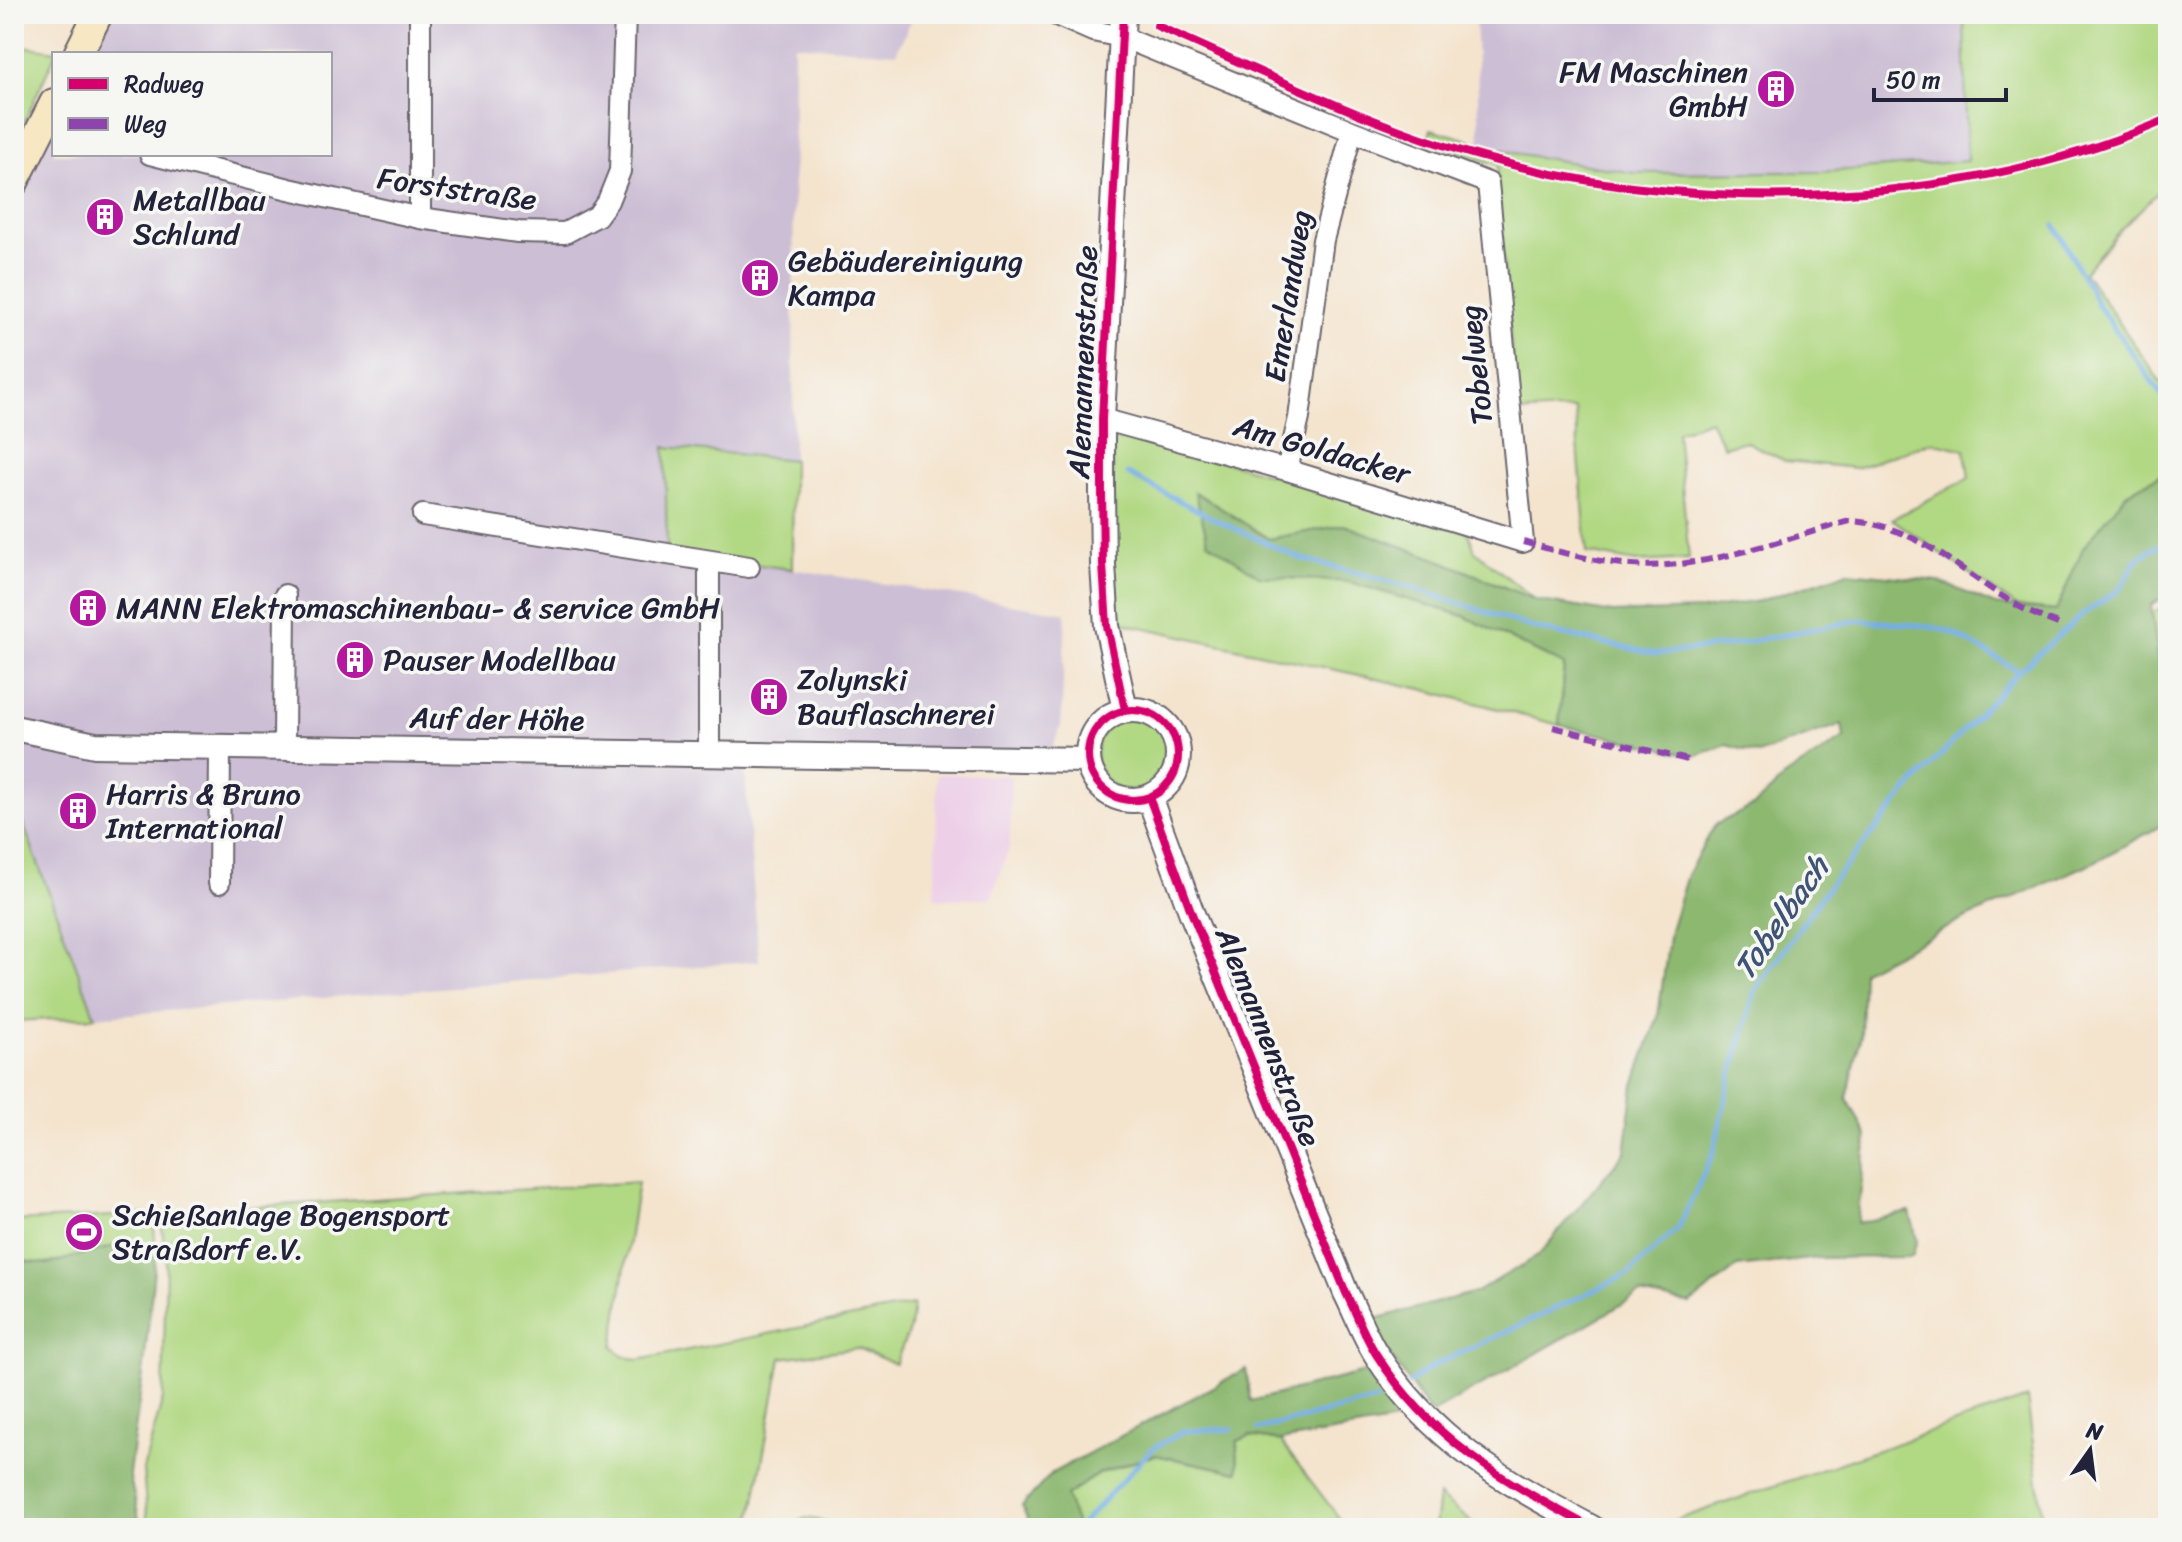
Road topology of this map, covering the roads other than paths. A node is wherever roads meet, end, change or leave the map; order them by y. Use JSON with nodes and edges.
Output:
{"nodes":[{"id":1,"x":98,"y":14,"type":"edge"},
{"id":2,"x":420,"y":14,"type":"edge"},
{"id":3,"x":625,"y":14,"type":"edge"},
{"id":4,"x":1054,"y":14,"type":"edge"},
{"id":5,"x":1123,"y":25,"type":"edge"},
{"id":6,"x":79,"y":52,"type":"edge"},
{"id":7,"x":52,"y":108,"type":"edge"},
{"id":8,"x":1352,"y":131,"type":"junction"},
{"id":9,"x":158,"y":156,"type":"edge"},
{"id":10,"x":14,"y":182,"type":"edge"},
{"id":11,"x":420,"y":218,"type":"junction"},
{"id":12,"x":1102,"y":419,"type":"junction"},
{"id":13,"x":1287,"y":470,"type":"junction"},
{"id":14,"x":423,"y":515,"type":"dead end"},
{"id":15,"x":1523,"y":542,"type":"joint"},
{"id":16,"x":709,"y":561,"type":"junction"},
{"id":17,"x":749,"y":567,"type":"dead end"},
{"id":18,"x":285,"y":595,"type":"dead end"},
{"id":19,"x":1125,"y":710,"type":"junction"},
{"id":20,"x":14,"y":728,"type":"edge"},
{"id":21,"x":220,"y":747,"type":"junction"},
{"id":22,"x":284,"y":747,"type":"junction"},
{"id":23,"x":709,"y":755,"type":"junction"},
{"id":24,"x":1088,"y":760,"type":"junction"},
{"id":25,"x":1149,"y":797,"type":"junction"},
{"id":26,"x":219,"y":883,"type":"dead end"},
{"id":27,"x":1592,"y":1528,"type":"edge"}],
"edges":[{"from":1,"to":6,"type":"main road"},
{"from":2,"to":11,"type":"street"},
{"from":3,"to":11,"type":"street","name":"Forststraße"},
{"from":4,"to":5,"type":"street"},
{"from":5,"to":8,"type":"street"},
{"from":5,"to":12,"type":"street","name":"Alemannenstraße"},
{"from":7,"to":10,"type":"main road"},
{"from":8,"to":13,"type":"street","name":"Emerlandweg"},
{"from":8,"to":15,"type":"street","name":"Tobelweg"},
{"from":9,"to":11,"type":"street","name":"Forststraße"},
{"from":12,"to":13,"type":"street","name":"Am Goldacker"},
{"from":12,"to":19,"type":"street","name":"Alemannenstraße"},
{"from":13,"to":15,"type":"street","name":"Am Goldacker"},
{"from":14,"to":16,"type":"street"},
{"from":16,"to":17,"type":"street"},
{"from":16,"to":23,"type":"street"},
{"from":18,"to":22,"type":"street"},
{"from":19,"to":24,"type":"street"},
{"from":19,"to":25,"type":"street"},
{"from":20,"to":21,"type":"street","name":"Auf der Höhe"},
{"from":21,"to":22,"type":"street","name":"Auf der Höhe"},
{"from":21,"to":26,"type":"street"},
{"from":22,"to":23,"type":"street","name":"Auf der Höhe"},
{"from":23,"to":24,"type":"street","name":"Auf der Höhe"},
{"from":24,"to":25,"type":"street"},
{"from":25,"to":27,"type":"street","name":"Alemannenstraße"}]}
